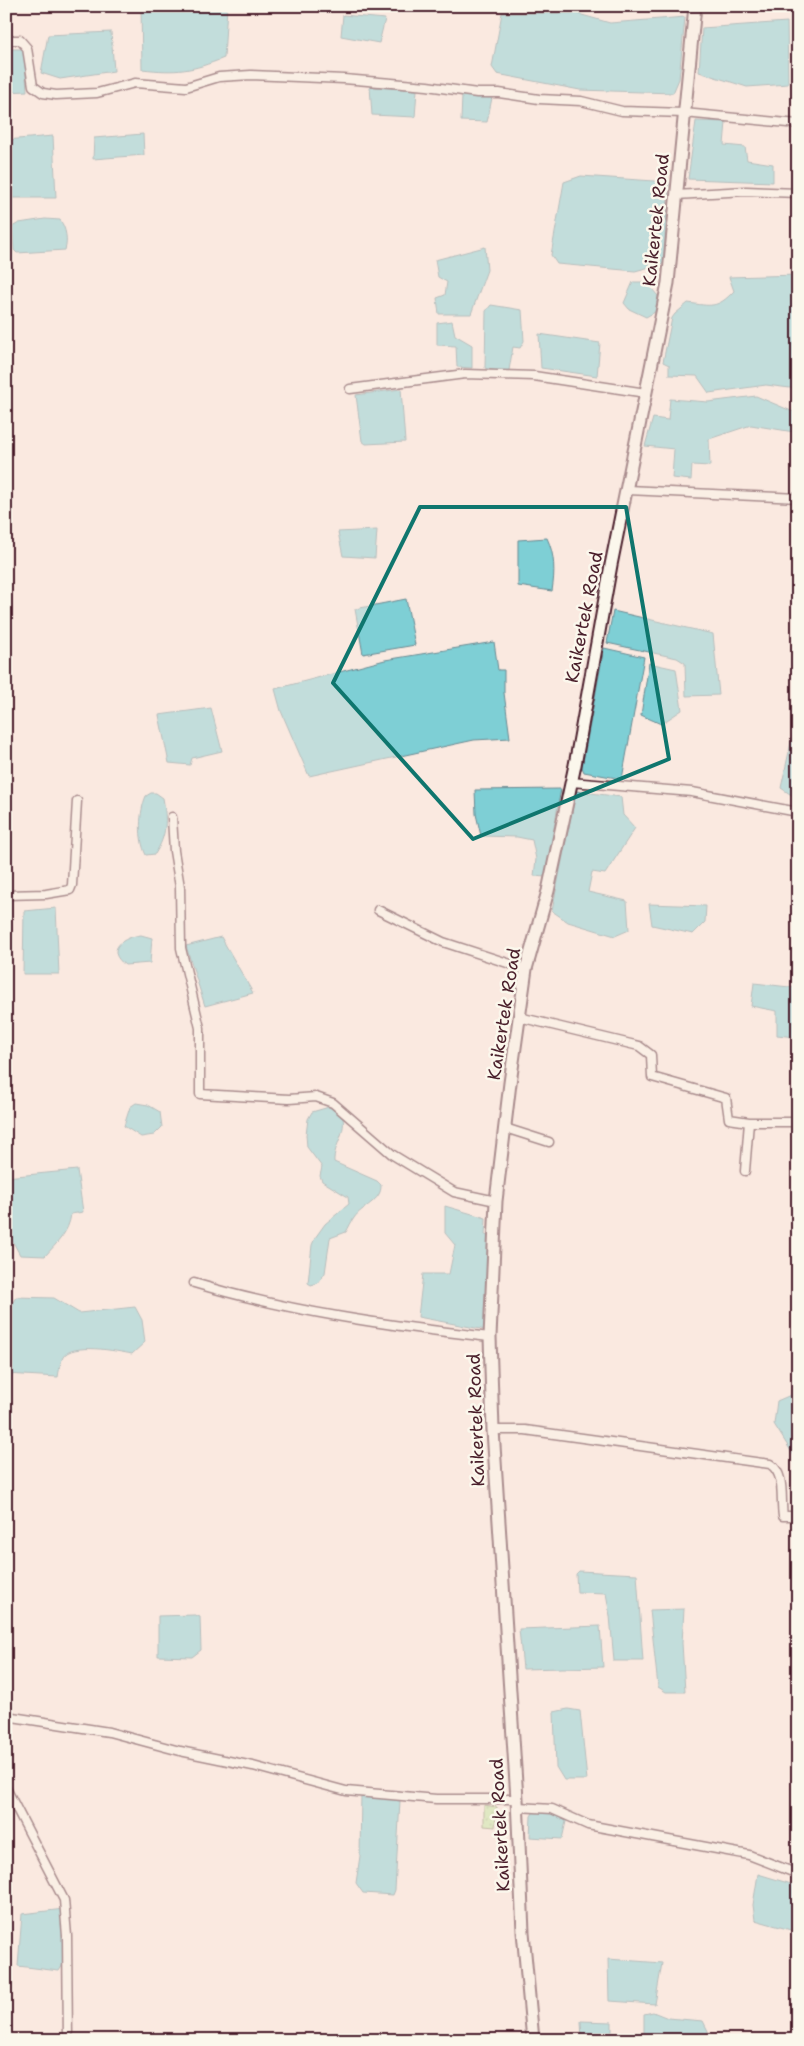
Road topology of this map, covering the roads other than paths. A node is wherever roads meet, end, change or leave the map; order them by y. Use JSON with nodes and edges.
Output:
{"nodes":[{"id":1,"x":695,"y":6,"type":"edge"},
{"id":2,"x":6,"y":40,"type":"edge"},
{"id":3,"x":684,"y":113,"type":"junction"},
{"id":4,"x":798,"y":124,"type":"edge"},
{"id":5,"x":798,"y":193,"type":"edge"},
{"id":6,"x":676,"y":195,"type":"junction"},
{"id":7,"x":350,"y":389,"type":"dead end"},
{"id":8,"x":646,"y":393,"type":"junction"},
{"id":9,"x":628,"y":490,"type":"junction"},
{"id":10,"x":798,"y":498,"type":"edge"},
{"id":11,"x":571,"y":782,"type":"junction"},
{"id":12,"x":77,"y":801,"type":"dead end"},
{"id":13,"x":798,"y":812,"type":"edge"},
{"id":14,"x":172,"y":817,"type":"dead end"},
{"id":15,"x":6,"y":895,"type":"edge"},
{"id":16,"x":378,"y":910,"type":"dead end"},
{"id":17,"x":526,"y":969,"type":"junction"},
{"id":18,"x":519,"y":1016,"type":"junction"},
{"id":19,"x":750,"y":1122,"type":"junction"},
{"id":20,"x":798,"y":1122,"type":"edge"},
{"id":21,"x":505,"y":1128,"type":"junction"},
{"id":22,"x":548,"y":1142,"type":"dead end"},
{"id":23,"x":745,"y":1171,"type":"dead end"},
{"id":24,"x":496,"y":1200,"type":"junction"},
{"id":25,"x":194,"y":1283,"type":"dead end"},
{"id":26,"x":490,"y":1337,"type":"junction"},
{"id":27,"x":493,"y":1430,"type":"junction"},
{"id":28,"x":798,"y":1516,"type":"edge"},
{"id":29,"x":6,"y":1716,"type":"edge"},
{"id":30,"x":6,"y":1788,"type":"edge"},
{"id":31,"x":518,"y":1803,"type":"junction"},
{"id":32,"x":798,"y":1874,"type":"edge"},
{"id":33,"x":68,"y":2040,"type":"edge"},
{"id":34,"x":533,"y":2040,"type":"edge"}],
"edges":[{"from":1,"to":3,"type":"main road","name":"Kaikertek Road"},
{"from":2,"to":3,"type":"street"},
{"from":3,"to":4,"type":"street"},
{"from":3,"to":6,"type":"main road","name":"Kaikertek Road"},
{"from":5,"to":6,"type":"street"},
{"from":6,"to":8,"type":"main road","name":"Kaikertek Road"},
{"from":7,"to":8,"type":"street"},
{"from":8,"to":9,"type":"main road","name":"Kaikertek Road"},
{"from":9,"to":10,"type":"street"},
{"from":9,"to":11,"type":"main road","name":"Kaikertek Road"},
{"from":11,"to":13,"type":"street"},
{"from":11,"to":17,"type":"main road","name":"Kaikertek Road"},
{"from":12,"to":15,"type":"street"},
{"from":14,"to":24,"type":"street"},
{"from":16,"to":17,"type":"street"},
{"from":17,"to":18,"type":"main road","name":"Kaikertek Road"},
{"from":18,"to":19,"type":"street"},
{"from":18,"to":21,"type":"main road","name":"Kaikertek Road"},
{"from":19,"to":20,"type":"street"},
{"from":19,"to":23,"type":"street"},
{"from":21,"to":22,"type":"street"},
{"from":21,"to":24,"type":"main road","name":"Kaikertek Road"},
{"from":24,"to":26,"type":"main road","name":"Kaikertek Road"},
{"from":25,"to":26,"type":"street"},
{"from":26,"to":27,"type":"main road","name":"Kaikertek Road"},
{"from":27,"to":28,"type":"street"},
{"from":27,"to":31,"type":"main road","name":"Kaikertek Road"},
{"from":29,"to":31,"type":"street"},
{"from":30,"to":33,"type":"street"},
{"from":31,"to":32,"type":"street"},
{"from":31,"to":34,"type":"main road","name":"Kaikertek Road"}]}
